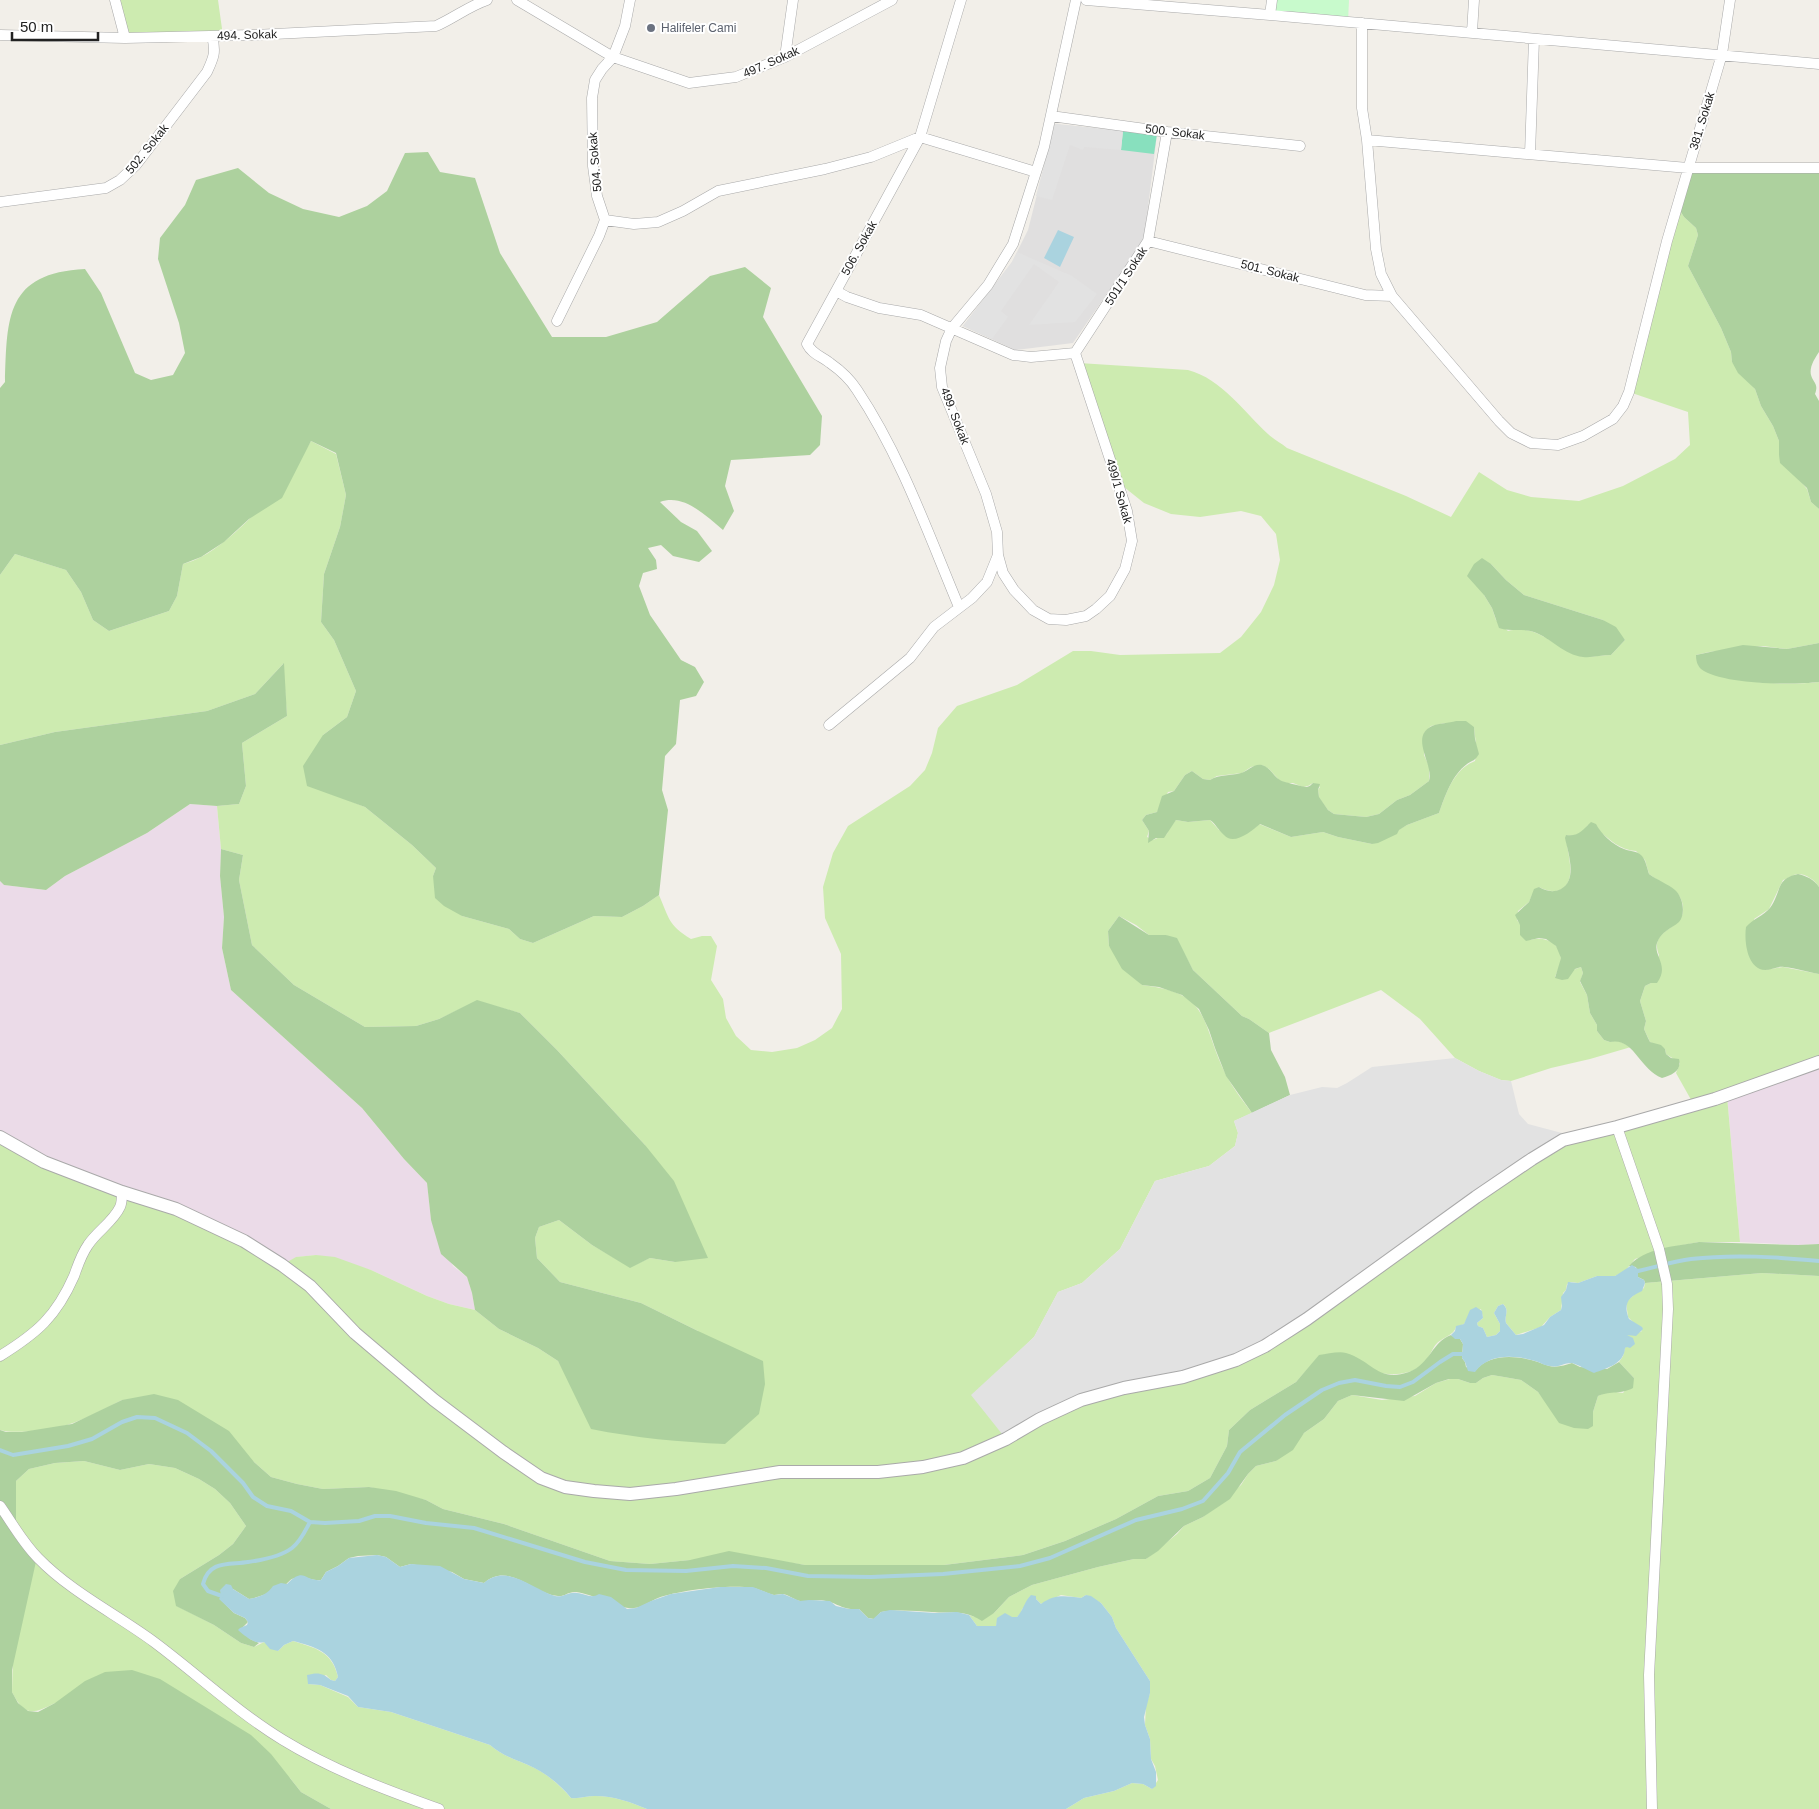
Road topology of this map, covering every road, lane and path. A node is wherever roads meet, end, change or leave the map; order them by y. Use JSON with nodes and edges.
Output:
{"nodes":[{"id":1,"x":115,"y":0,"type":"edge"},
{"id":2,"x":487,"y":0,"type":"edge"},
{"id":3,"x":517,"y":0,"type":"edge"},
{"id":4,"x":630,"y":0,"type":"edge"},
{"id":5,"x":793,"y":0,"type":"edge"},
{"id":6,"x":892,"y":0,"type":"edge"},
{"id":7,"x":960,"y":0,"type":"edge"},
{"id":8,"x":1076,"y":0,"type":"edge"},
{"id":9,"x":1086,"y":0,"type":"edge"},
{"id":10,"x":1272,"y":0,"type":"edge"},
{"id":11,"x":1474,"y":0,"type":"edge"},
{"id":12,"x":1730,"y":0,"type":"edge"},
{"id":13,"x":1270,"y":14,"type":"junction"},
{"id":14,"x":1362,"y":23,"type":"junction"},
{"id":15,"x":1472,"y":32,"type":"junction"},
{"id":16,"x":0,"y":35,"type":"edge"},
{"id":17,"x":212,"y":36,"type":"junction"},
{"id":18,"x":125,"y":38,"type":"junction"},
{"id":19,"x":1534,"y":39,"type":"junction"},
{"id":20,"x":1722,"y":54,"type":"junction"},
{"id":21,"x":613,"y":57,"type":"junction"},
{"id":22,"x":785,"y":57,"type":"junction"},
{"id":23,"x":1819,"y":64,"type":"edge"},
{"id":24,"x":1051,"y":116,"type":"junction"},
{"id":25,"x":1167,"y":132,"type":"junction"},
{"id":26,"x":920,"y":137,"type":"junction"},
{"id":27,"x":1367,"y":140,"type":"junction"},
{"id":28,"x":1300,"y":146,"type":"dead end"},
{"id":29,"x":1530,"y":154,"type":"junction"},
{"id":30,"x":1688,"y":168,"type":"junction"},
{"id":31,"x":1819,"y":168,"type":"edge"},
{"id":32,"x":1036,"y":172,"type":"junction"},
{"id":33,"x":0,"y":202,"type":"edge"},
{"id":34,"x":605,"y":220,"type":"junction"},
{"id":35,"x":1148,"y":241,"type":"junction"},
{"id":36,"x":836,"y":291,"type":"junction"},
{"id":37,"x":1392,"y":296,"type":"junction"},
{"id":38,"x":557,"y":321,"type":"dead end"},
{"id":39,"x":952,"y":328,"type":"junction"},
{"id":40,"x":1075,"y":353,"type":"junction"},
{"id":41,"x":998,"y":555,"type":"junction"},
{"id":42,"x":959,"y":607,"type":"junction"},
{"id":43,"x":828,"y":725,"type":"dead end"},
{"id":44,"x":1819,"y":1062,"type":"edge"},
{"id":45,"x":1617,"y":1127,"type":"junction"},
{"id":46,"x":0,"y":1137,"type":"edge"},
{"id":47,"x":122,"y":1192,"type":"junction"},
{"id":48,"x":0,"y":1356,"type":"edge"},
{"id":49,"x":0,"y":1506,"type":"edge"},
{"id":50,"x":439,"y":1809,"type":"edge"},
{"id":51,"x":1652,"y":1809,"type":"edge"}],
"edges":[{"from":1,"to":18,"type":"street"},
{"from":2,"to":17,"type":"street","name":"494. Sokak"},
{"from":3,"to":21,"type":"street"},
{"from":4,"to":21,"type":"street","name":"504. Sokak"},
{"from":5,"to":22,"type":"street"},
{"from":6,"to":22,"type":"street","name":"497. Sokak"},
{"from":7,"to":26,"type":"street","name":"506. Sokak"},
{"from":8,"to":24,"type":"street","name":"499. Sokak"},
{"from":9,"to":13,"type":"street"},
{"from":10,"to":13,"type":"street"},
{"from":11,"to":15,"type":"street"},
{"from":12,"to":20,"type":"street","name":"381. Sokak"},
{"from":13,"to":14,"type":"street"},
{"from":14,"to":15,"type":"street"},
{"from":14,"to":27,"type":"street","name":"381. Sokak"},
{"from":15,"to":19,"type":"street"},
{"from":16,"to":18,"type":"street","name":"494. Sokak"},
{"from":17,"to":18,"type":"street","name":"494. Sokak"},
{"from":17,"to":33,"type":"street","name":"502. Sokak"},
{"from":19,"to":20,"type":"street"},
{"from":19,"to":29,"type":"street"},
{"from":20,"to":23,"type":"street"},
{"from":20,"to":30,"type":"street","name":"381. Sokak"},
{"from":21,"to":22,"type":"street","name":"497. Sokak"},
{"from":21,"to":34,"type":"street","name":"504. Sokak"},
{"from":24,"to":25,"type":"street","name":"500. Sokak"},
{"from":24,"to":32,"type":"street","name":"499. Sokak"},
{"from":25,"to":28,"type":"street","name":"500. Sokak"},
{"from":25,"to":35,"type":"street","name":"501/1 Sokak"},
{"from":26,"to":32,"type":"street"},
{"from":26,"to":34,"type":"street"},
{"from":26,"to":36,"type":"street","name":"506. Sokak"},
{"from":27,"to":29,"type":"street"},
{"from":27,"to":37,"type":"street","name":"381. Sokak"},
{"from":29,"to":30,"type":"street"},
{"from":30,"to":31,"type":"street"},
{"from":30,"to":37,"type":"street","name":"381. Sokak"},
{"from":32,"to":39,"type":"street","name":"499. Sokak"},
{"from":34,"to":38,"type":"street"},
{"from":35,"to":37,"type":"street","name":"501. Sokak"},
{"from":35,"to":40,"type":"street","name":"501/1 Sokak"},
{"from":36,"to":39,"type":"street","name":"506. Sokak"},
{"from":36,"to":42,"type":"street"},
{"from":39,"to":40,"type":"street","name":"506. Sokak"},
{"from":39,"to":41,"type":"street","name":"499. Sokak"},
{"from":40,"to":41,"type":"street","name":"499/1 Sokak"},
{"from":41,"to":42,"type":"street","name":"499. Sokak"},
{"from":42,"to":43,"type":"street","name":"499. Sokak"},
{"from":44,"to":45,"type":"street"},
{"from":45,"to":47,"type":"street"},
{"from":45,"to":51,"type":"street"},
{"from":46,"to":47,"type":"street"},
{"from":47,"to":48,"type":"street"},
{"from":49,"to":50,"type":"street"}]}
